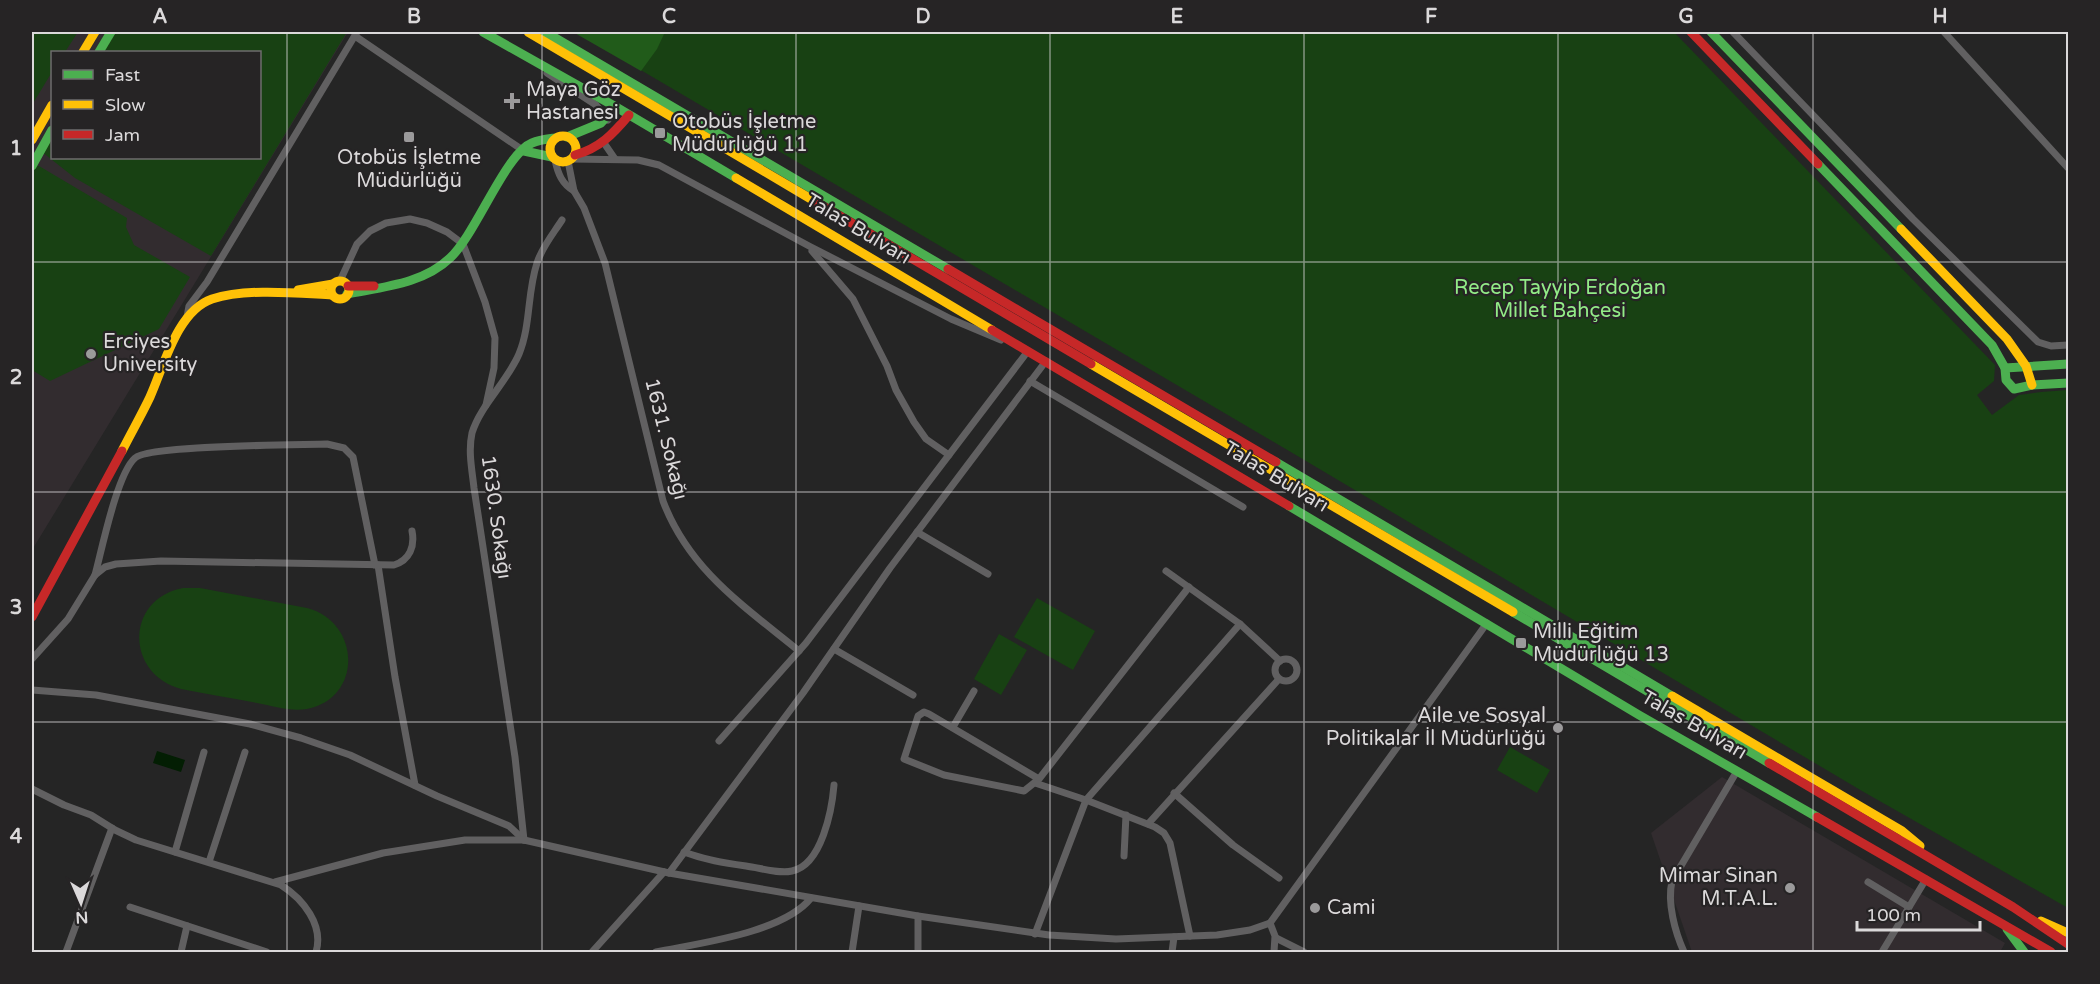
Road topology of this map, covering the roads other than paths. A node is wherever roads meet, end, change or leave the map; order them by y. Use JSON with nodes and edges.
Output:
{"nodes":[{"id":1,"x":95,"y":32,"type":"edge"},
{"id":2,"x":111,"y":32,"type":"edge"},
{"id":3,"x":483,"y":32,"type":"edge"},
{"id":4,"x":528,"y":32,"type":"edge"},
{"id":5,"x":545,"y":32,"type":"edge"},
{"id":6,"x":1691,"y":32,"type":"edge"},
{"id":7,"x":1711,"y":32,"type":"edge"},
{"id":8,"x":1733,"y":32,"type":"edge"},
{"id":9,"x":1944,"y":32,"type":"edge"},
{"id":10,"x":356,"y":34,"type":"edge"},
{"id":11,"x":505,"y":44,"type":"junction"},
{"id":12,"x":84,"y":51,"type":"edge"},
{"id":13,"x":100,"y":51,"type":"edge"},
{"id":14,"x":616,"y":106,"type":"junction"},
{"id":15,"x":51,"y":112,"type":"edge"},
{"id":16,"x":630,"y":115,"type":"junction"},
{"id":17,"x":608,"y":120,"type":"junction"},
{"id":18,"x":51,"y":132,"type":"edge"},
{"id":19,"x":567,"y":136,"type":"junction"},
{"id":20,"x":555,"y":138,"type":"junction"},
{"id":21,"x":32,"y":140,"type":"edge"},
{"id":22,"x":604,"y":143,"type":"junction"},
{"id":23,"x":524,"y":152,"type":"junction"},
{"id":24,"x":572,"y":158,"type":"junction"},
{"id":25,"x":554,"y":159,"type":"junction"},
{"id":26,"x":615,"y":159,"type":"junction"},
{"id":27,"x":32,"y":166,"type":"edge"},
{"id":28,"x":2068,"y":168,"type":"edge"},
{"id":29,"x":574,"y":191,"type":"junction"},
{"id":30,"x":562,"y":220,"type":"dead end"},
{"id":31,"x":463,"y":244,"type":"junction"},
{"id":32,"x":809,"y":246,"type":"junction"},
{"id":33,"x":342,"y":286,"type":"junction"},
{"id":34,"x":293,"y":292,"type":"junction"},
{"id":35,"x":332,"y":295,"type":"junction"},
{"id":36,"x":187,"y":318,"type":"junction"},
{"id":37,"x":2068,"y":345,"type":"edge"},
{"id":38,"x":1028,"y":351,"type":"junction"},
{"id":39,"x":1046,"y":361,"type":"junction"},
{"id":40,"x":2068,"y":364,"type":"edge"},
{"id":41,"x":2026,"y":366,"type":"junction"},
{"id":42,"x":2005,"y":368,"type":"junction"},
{"id":43,"x":1030,"y":381,"type":"junction"},
{"id":44,"x":2068,"y":383,"type":"edge"},
{"id":45,"x":2032,"y":385,"type":"junction"},
{"id":46,"x":486,"y":407,"type":"junction"},
{"id":47,"x":949,"y":455,"type":"junction"},
{"id":48,"x":1243,"y":507,"type":"dead end"},
{"id":49,"x":412,"y":531,"type":"dead end"},
{"id":50,"x":917,"y":532,"type":"junction"},
{"id":51,"x":376,"y":565,"type":"junction"},
{"id":52,"x":1166,"y":571,"type":"dead end"},
{"id":53,"x":988,"y":574,"type":"dead end"},
{"id":54,"x":95,"y":575,"type":"junction"},
{"id":55,"x":1189,"y":587,"type":"junction"},
{"id":56,"x":32,"y":617,"type":"edge"},
{"id":57,"x":1487,"y":623,"type":"junction"},
{"id":58,"x":1240,"y":624,"type":"junction"},
{"id":59,"x":834,"y":649,"type":"junction"},
{"id":60,"x":799,"y":651,"type":"junction"},
{"id":61,"x":32,"y":659,"type":"edge"},
{"id":62,"x":1280,"y":661,"type":"junction"},
{"id":63,"x":1279,"y":679,"type":"junction"},
{"id":64,"x":32,"y":690,"type":"edge"},
{"id":65,"x":974,"y":691,"type":"dead end"},
{"id":66,"x":913,"y":695,"type":"dead end"},
{"id":67,"x":953,"y":728,"type":"junction"},
{"id":68,"x":719,"y":741,"type":"dead end"},
{"id":69,"x":204,"y":752,"type":"dead end"},
{"id":70,"x":245,"y":752,"type":"dead end"},
{"id":71,"x":1737,"y":771,"type":"junction"},
{"id":72,"x":1037,"y":781,"type":"junction"},
{"id":73,"x":415,"y":785,"type":"junction"},
{"id":74,"x":834,"y":785,"type":"dead end"},
{"id":75,"x":32,"y":789,"type":"edge"},
{"id":76,"x":1174,"y":794,"type":"junction"},
{"id":77,"x":1086,"y":800,"type":"junction"},
{"id":78,"x":1126,"y":815,"type":"junction"},
{"id":79,"x":1148,"y":824,"type":"junction"},
{"id":80,"x":111,"y":828,"type":"junction"},
{"id":81,"x":524,"y":840,"type":"junction"},
{"id":82,"x":175,"y":852,"type":"junction"},
{"id":83,"x":684,"y":852,"type":"junction"},
{"id":84,"x":1124,"y":856,"type":"dead end"},
{"id":85,"x":209,"y":862,"type":"junction"},
{"id":86,"x":1948,"y":868,"type":"junction"},
{"id":87,"x":666,"y":873,"type":"junction"},
{"id":88,"x":1279,"y":878,"type":"dead end"},
{"id":89,"x":1926,"y":879,"type":"junction"},
{"id":90,"x":275,"y":882,"type":"junction"},
{"id":91,"x":1868,"y":882,"type":"dead end"},
{"id":92,"x":811,"y":898,"type":"junction"},
{"id":93,"x":859,"y":906,"type":"junction"},
{"id":94,"x":130,"y":907,"type":"dead end"},
{"id":95,"x":1909,"y":907,"type":"junction"},
{"id":96,"x":2018,"y":910,"type":"junction"},
{"id":97,"x":918,"y":916,"type":"junction"},
{"id":98,"x":1270,"y":923,"type":"junction"},
{"id":99,"x":2004,"y":924,"type":"junction"},
{"id":100,"x":187,"y":926,"type":"junction"},
{"id":101,"x":2068,"y":933,"type":"edge"},
{"id":102,"x":1035,"y":934,"type":"junction"},
{"id":103,"x":1190,"y":936,"type":"junction"},
{"id":104,"x":1174,"y":937,"type":"junction"},
{"id":105,"x":1276,"y":938,"type":"junction"},
{"id":106,"x":2068,"y":944,"type":"edge"},
{"id":107,"x":66,"y":952,"type":"edge"},
{"id":108,"x":181,"y":952,"type":"edge"},
{"id":109,"x":264,"y":952,"type":"edge"},
{"id":110,"x":316,"y":952,"type":"edge"},
{"id":111,"x":592,"y":952,"type":"edge"},
{"id":112,"x":656,"y":952,"type":"edge"},
{"id":113,"x":852,"y":952,"type":"edge"},
{"id":114,"x":918,"y":952,"type":"edge"},
{"id":115,"x":1172,"y":952,"type":"edge"},
{"id":116,"x":1274,"y":952,"type":"edge"},
{"id":117,"x":1304,"y":952,"type":"edge"},
{"id":118,"x":1684,"y":952,"type":"edge"},
{"id":119,"x":1882,"y":952,"type":"edge"},
{"id":120,"x":2024,"y":952,"type":"edge"},
{"id":121,"x":2052,"y":952,"type":"edge"}],
"edges":[{"from":1,"to":12,"type":"main road"},
{"from":2,"to":13,"type":"main road"},
{"from":3,"to":11,"type":"main road","name":"Talas Bulvarı"},
{"from":4,"to":86,"type":"main road","name":"Talas Bulvarı"},
{"from":5,"to":86,"type":"main road"},
{"from":6,"to":42,"type":"main road"},
{"from":7,"to":41,"type":"main road"},
{"from":8,"to":37,"type":"street"},
{"from":9,"to":28,"type":"street"},
{"from":10,"to":23,"type":"street"},
{"from":10,"to":36,"type":"street"},
{"from":11,"to":14,"type":"main road","name":"Talas Bulvarı"},
{"from":11,"to":17,"type":"street"},
{"from":14,"to":16,"type":"main road","name":"Talas Bulvarı"},
{"from":14,"to":17,"type":"main road"},
{"from":15,"to":21,"type":"main road"},
{"from":16,"to":22,"type":"main road"},
{"from":16,"to":38,"type":"main road","name":"Talas Bulvarı"},
{"from":17,"to":19,"type":"main road"},
{"from":18,"to":27,"type":"main road"},
{"from":19,"to":20,"type":"main road"},
{"from":19,"to":24,"type":"main road"},
{"from":20,"to":23,"type":"main road"},
{"from":20,"to":25,"type":"main road"},
{"from":22,"to":24,"type":"main road"},
{"from":22,"to":26,"type":"street"},
{"from":23,"to":25,"type":"main road"},
{"from":23,"to":31,"type":"main road"},
{"from":24,"to":25,"type":"main road"},
{"from":24,"to":26,"type":"street"},
{"from":24,"to":29,"type":"street","name":"1631. Sokağı"},
{"from":25,"to":29,"type":"street","name":"1631. Sokağı"},
{"from":26,"to":32,"type":"street"},
{"from":29,"to":60,"type":"street","name":"1631. Sokağı"},
{"from":30,"to":46,"type":"street","name":"1630. Sokağı"},
{"from":31,"to":33,"type":"main road"},
{"from":31,"to":33,"type":"street"},
{"from":31,"to":46,"type":"street"},
{"from":32,"to":38,"type":"street"},
{"from":32,"to":47,"type":"street"},
{"from":33,"to":34,"type":"main road"},
{"from":33,"to":35,"type":"main road"},
{"from":33,"to":35,"type":"main road"},
{"from":34,"to":35,"type":"main road"},
{"from":34,"to":36,"type":"main road"},
{"from":36,"to":56,"type":"main road"},
{"from":38,"to":39,"type":"main road","name":"Talas Bulvarı"},
{"from":38,"to":47,"type":"street"},
{"from":39,"to":43,"type":"street"},
{"from":39,"to":57,"type":"main road","name":"Talas Bulvarı"},
{"from":40,"to":41,"type":"main road"},
{"from":41,"to":42,"type":"main road"},
{"from":41,"to":45,"type":"main road"},
{"from":42,"to":45,"type":"main road"},
{"from":43,"to":48,"type":"street"},
{"from":43,"to":50,"type":"street"},
{"from":44,"to":45,"type":"main road"},
{"from":46,"to":81,"type":"street","name":"1630. Sokağı"},
{"from":47,"to":60,"type":"street"},
{"from":49,"to":51,"type":"street"},
{"from":50,"to":53,"type":"street"},
{"from":50,"to":59,"type":"street"},
{"from":51,"to":54,"type":"street"},
{"from":51,"to":54,"type":"street"},
{"from":51,"to":73,"type":"street"},
{"from":52,"to":55,"type":"street"},
{"from":54,"to":61,"type":"street"},
{"from":55,"to":58,"type":"street"},
{"from":55,"to":72,"type":"street"},
{"from":57,"to":71,"type":"main road","name":"Talas Bulvarı"},
{"from":57,"to":98,"type":"street"},
{"from":58,"to":62,"type":"street"},
{"from":58,"to":77,"type":"street"},
{"from":59,"to":66,"type":"street"},
{"from":59,"to":83,"type":"street"},
{"from":60,"to":68,"type":"street"},
{"from":62,"to":63,"type":"street"},
{"from":62,"to":63,"type":"street"},
{"from":63,"to":76,"type":"street"},
{"from":64,"to":73,"type":"street"},
{"from":65,"to":67,"type":"street"},
{"from":67,"to":72,"type":"street"},
{"from":67,"to":72,"type":"street"},
{"from":69,"to":82,"type":"street"},
{"from":70,"to":85,"type":"street"},
{"from":71,"to":89,"type":"main road","name":"Talas Bulvarı"},
{"from":71,"to":118,"type":"street"},
{"from":72,"to":77,"type":"street"},
{"from":73,"to":81,"type":"street"},
{"from":74,"to":83,"type":"street"},
{"from":75,"to":80,"type":"street"},
{"from":76,"to":79,"type":"street"},
{"from":76,"to":88,"type":"street"},
{"from":77,"to":78,"type":"street"},
{"from":77,"to":102,"type":"street"},
{"from":78,"to":79,"type":"street"},
{"from":78,"to":84,"type":"street"},
{"from":79,"to":103,"type":"street"},
{"from":80,"to":82,"type":"street"},
{"from":80,"to":107,"type":"street"},
{"from":81,"to":87,"type":"street"},
{"from":81,"to":90,"type":"street"},
{"from":82,"to":85,"type":"street"},
{"from":83,"to":87,"type":"street"},
{"from":85,"to":90,"type":"street"},
{"from":86,"to":96,"type":"main road","name":"Talas Bulvarı"},
{"from":87,"to":92,"type":"street"},
{"from":87,"to":111,"type":"street"},
{"from":89,"to":95,"type":"street"},
{"from":89,"to":99,"type":"main road","name":"Talas Bulvarı"},
{"from":90,"to":110,"type":"street"},
{"from":91,"to":95,"type":"street"},
{"from":92,"to":93,"type":"street"},
{"from":92,"to":112,"type":"street"},
{"from":93,"to":97,"type":"street"},
{"from":93,"to":113,"type":"street"},
{"from":94,"to":100,"type":"street"},
{"from":95,"to":119,"type":"street"},
{"from":96,"to":101,"type":"main road"},
{"from":96,"to":106,"type":"main road","name":"Talas Bulvarı"},
{"from":97,"to":102,"type":"street"},
{"from":97,"to":114,"type":"street"},
{"from":98,"to":103,"type":"street"},
{"from":98,"to":105,"type":"street"},
{"from":99,"to":120,"type":"main road"},
{"from":99,"to":121,"type":"main road","name":"Talas Bulvarı"},
{"from":100,"to":108,"type":"street"},
{"from":100,"to":109,"type":"street"},
{"from":102,"to":104,"type":"street"},
{"from":103,"to":104,"type":"street"},
{"from":104,"to":115,"type":"street"},
{"from":105,"to":116,"type":"street"},
{"from":105,"to":117,"type":"street"}]}
